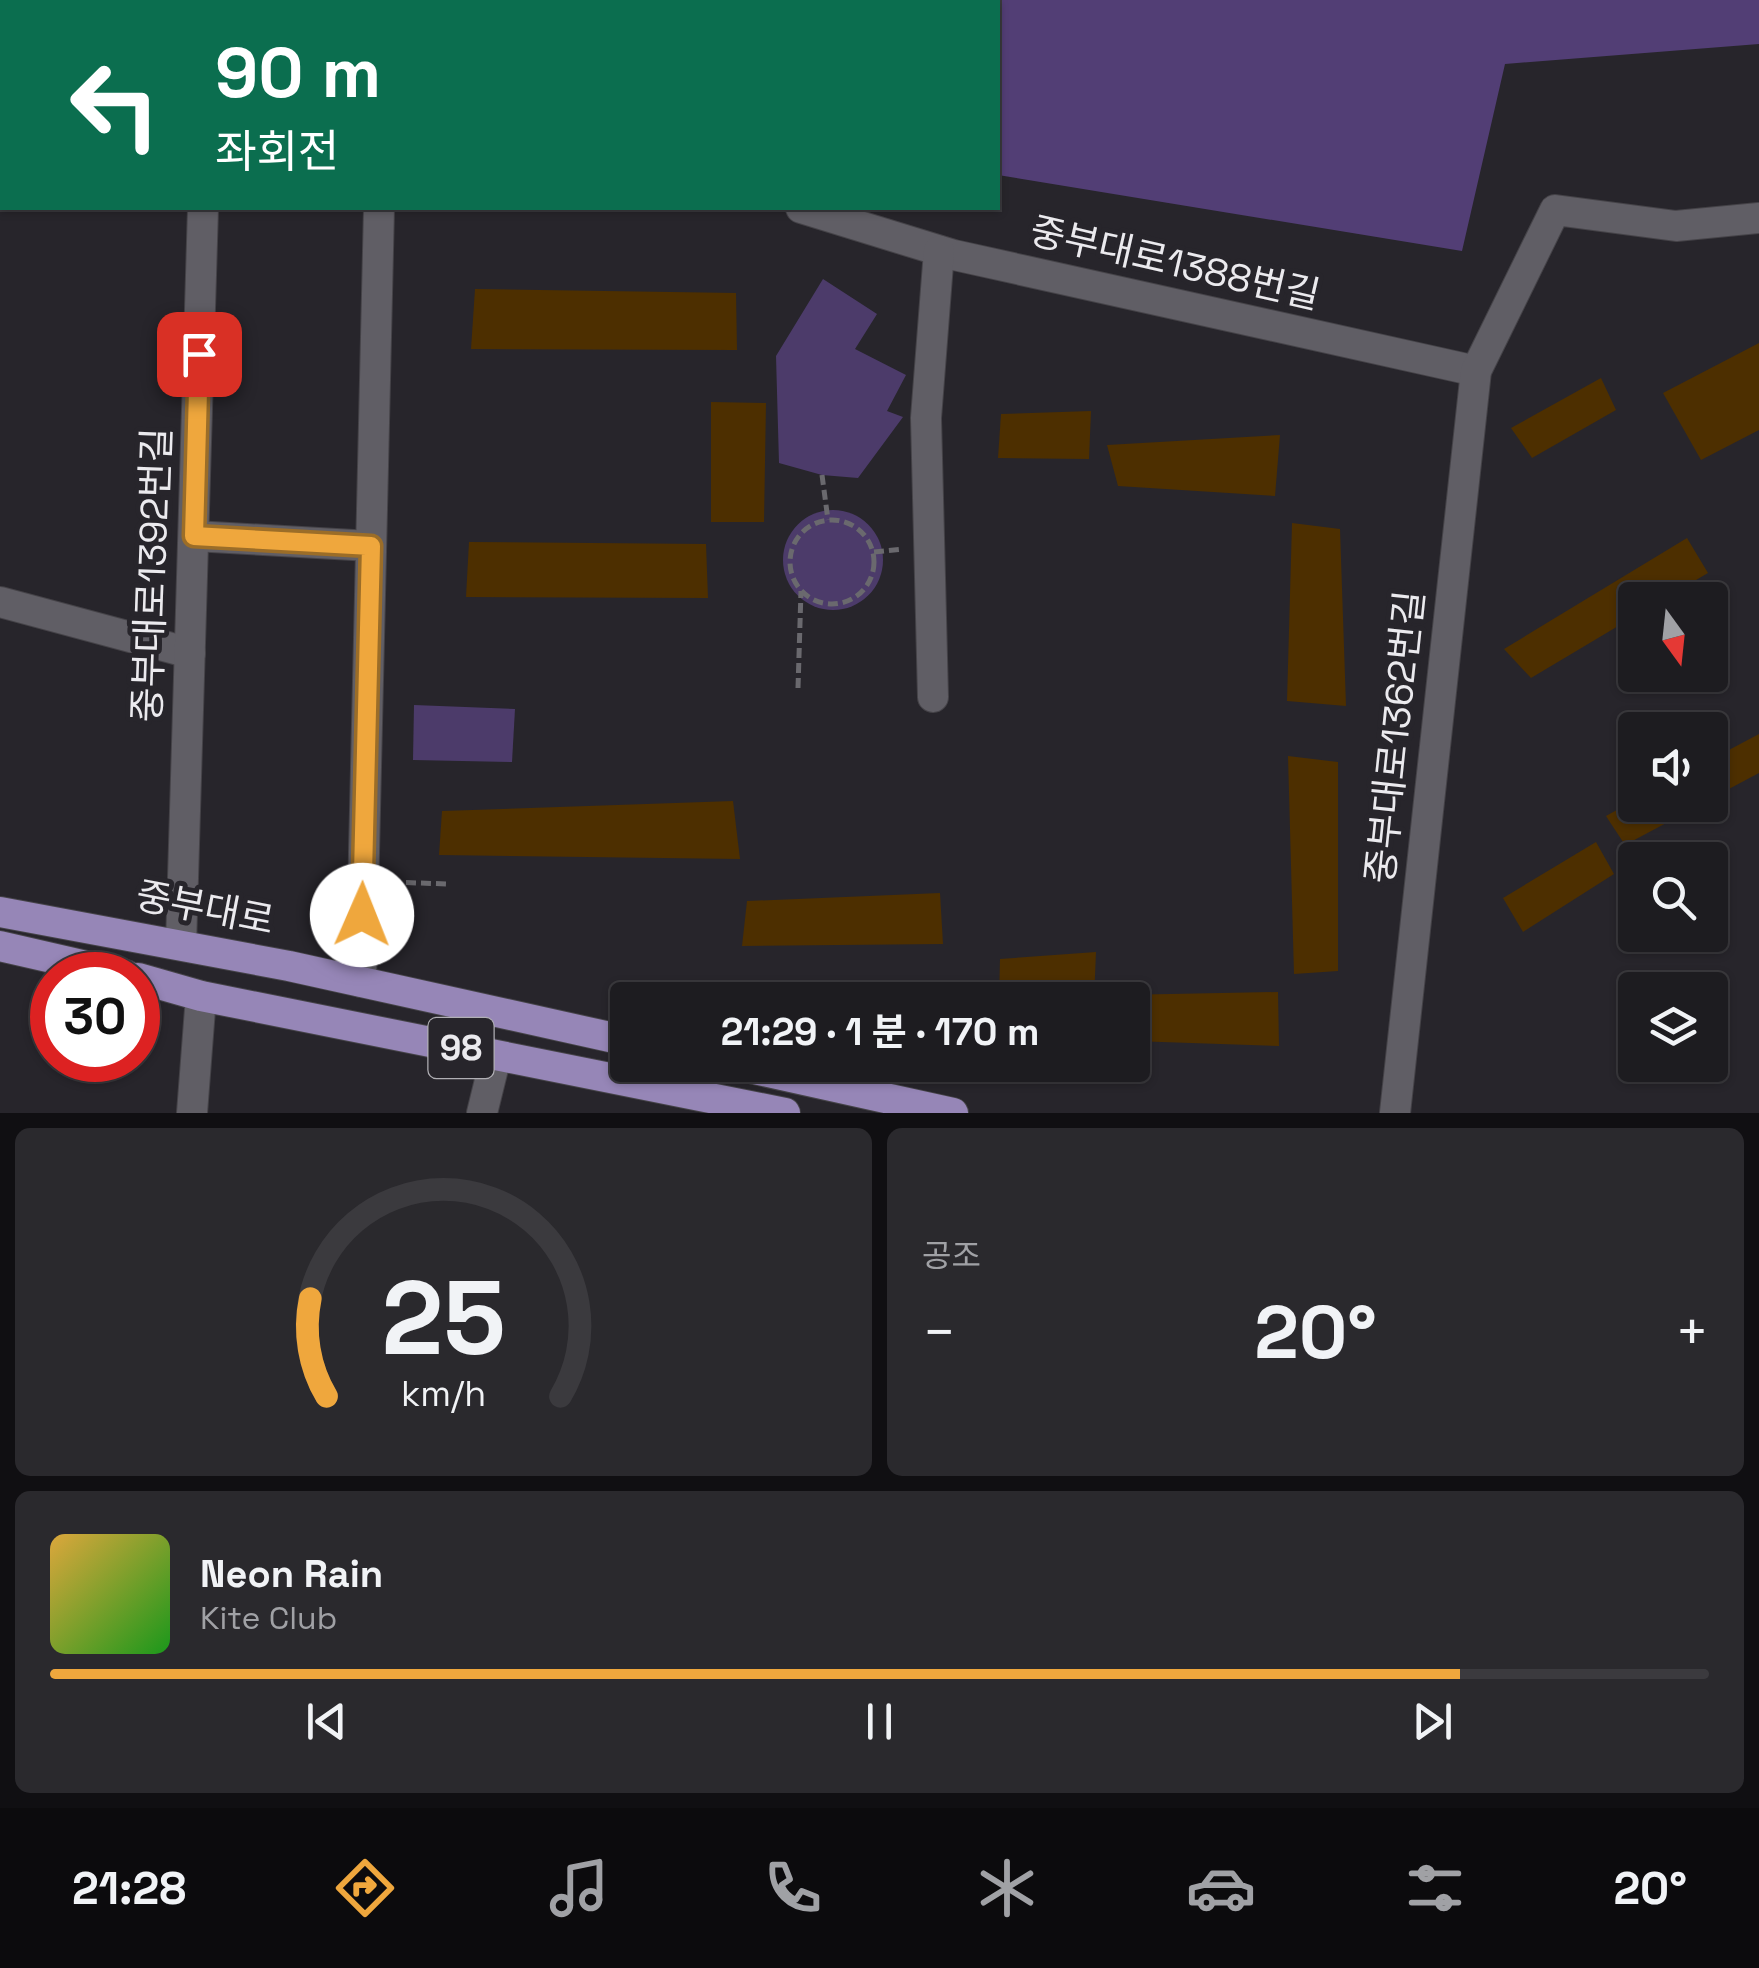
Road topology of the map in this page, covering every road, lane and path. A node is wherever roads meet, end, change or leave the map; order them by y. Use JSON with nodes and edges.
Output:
{"nodes":[{"id":1,"x":203,"y":210,"type":"edge"},
{"id":2,"x":379,"y":210,"type":"edge"},
{"id":3,"x":807,"y":210,"type":"edge"},
{"id":4,"x":1759,"y":218,"type":"edge"},
{"id":5,"x":940,"y":251,"type":"junction"},
{"id":6,"x":1476,"y":371,"type":"junction"},
{"id":7,"x":822,"y":475,"type":"dead end"},
{"id":8,"x":828,"y":520,"type":"junction"},
{"id":9,"x":194,"y":536,"type":"junction"},
{"id":10,"x":371,"y":546,"type":"junction"},
{"id":11,"x":801,"y":591,"type":"junction"},
{"id":12,"x":0,"y":602,"type":"edge"},
{"id":13,"x":190,"y":654,"type":"junction"},
{"id":14,"x":798,"y":688,"type":"dead end"},
{"id":15,"x":933,"y":697,"type":"dead end"},
{"id":16,"x":363,"y":881,"type":"junction"},
{"id":17,"x":448,"y":884,"type":"dead end"},
{"id":18,"x":0,"y":912,"type":"edge"},
{"id":19,"x":182,"y":944,"type":"junction"},
{"id":20,"x":0,"y":946,"type":"edge"},
{"id":21,"x":30,"y":953,"type":"edge"},
{"id":22,"x":360,"y":982,"type":"junction"},
{"id":23,"x":160,"y":984,"type":"edge"},
{"id":24,"x":201,"y":996,"type":"junction"},
{"id":25,"x":610,"y":1037,"type":"edge"},
{"id":26,"x":496,"y":1056,"type":"junction"},
{"id":27,"x":812,"y":1082,"type":"edge"},
{"id":28,"x":192,"y":1113,"type":"edge"},
{"id":29,"x":482,"y":1113,"type":"edge"},
{"id":30,"x":785,"y":1113,"type":"edge"},
{"id":31,"x":952,"y":1113,"type":"edge"},
{"id":32,"x":1395,"y":1113,"type":"edge"}],
"edges":[{"from":1,"to":9,"type":"street","name":"중부대로1392번길"},
{"from":2,"to":10,"type":"street"},
{"from":3,"to":5,"type":"street","name":"중부대로1388번길"},
{"from":4,"to":6,"type":"street","name":"중부대로1362번길"},
{"from":5,"to":6,"type":"street","name":"중부대로1388번길"},
{"from":5,"to":15,"type":"street"},
{"from":6,"to":32,"type":"street","name":"중부대로1362번길"},
{"from":7,"to":8,"type":"path"},
{"from":8,"to":11,"type":"path"},
{"from":8,"to":11,"type":"path"},
{"from":9,"to":10,"type":"street"},
{"from":9,"to":13,"type":"street","name":"중부대로1392번길"},
{"from":10,"to":16,"type":"street"},
{"from":11,"to":14,"type":"path"},
{"from":12,"to":13,"type":"street"},
{"from":13,"to":19,"type":"street","name":"중부대로1392번길"},
{"from":16,"to":17,"type":"path"},
{"from":16,"to":22,"type":"street"},
{"from":18,"to":19,"type":"main road","name":"중부대로","number":"98"},
{"from":19,"to":22,"type":"main road","name":"중부대로","number":"98"},
{"from":20,"to":21,"type":"main road"},
{"from":22,"to":25,"type":"main road","name":"중부대로","number":"98"},
{"from":23,"to":24,"type":"main road","number":"98"},
{"from":24,"to":26,"type":"main road","number":"98"},
{"from":24,"to":28,"type":"street"},
{"from":26,"to":29,"type":"street"},
{"from":26,"to":30,"type":"main road","number":"98"},
{"from":27,"to":31,"type":"main road"}]}
